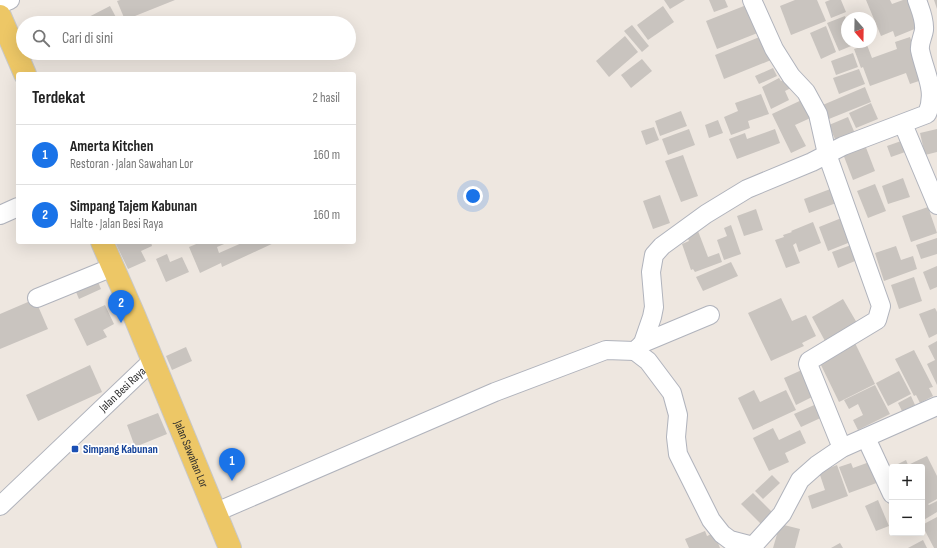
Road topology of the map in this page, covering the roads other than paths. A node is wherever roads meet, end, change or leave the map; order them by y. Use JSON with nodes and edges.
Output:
{"nodes":[{"id":1,"x":10,"y":0,"type":"edge"},
{"id":2,"x":752,"y":0,"type":"edge"},
{"id":3,"x":917,"y":0,"type":"edge"},
{"id":4,"x":0,"y":4,"type":"edge"},
{"id":5,"x":0,"y":16,"type":"edge"},
{"id":6,"x":16,"y":53,"type":"edge"},
{"id":7,"x":19,"y":60,"type":"edge"},
{"id":8,"x":24,"y":72,"type":"edge"},
{"id":9,"x":903,"y":124,"type":"junction"},
{"id":10,"x":827,"y":154,"type":"junction"},
{"id":11,"x":937,"y":205,"type":"edge"},
{"id":12,"x":16,"y":208,"type":"edge"},
{"id":13,"x":0,"y":215,"type":"edge"},
{"id":14,"x":103,"y":244,"type":"edge"},
{"id":15,"x":113,"y":266,"type":"junction"},
{"id":16,"x":37,"y":298,"type":"dead end"},
{"id":17,"x":710,"y":315,"type":"dead end"},
{"id":18,"x":639,"y":347,"type":"junction"},
{"id":19,"x":152,"y":361,"type":"junction"},
{"id":20,"x":937,"y":406,"type":"edge"},
{"id":21,"x":866,"y":438,"type":"junction"},
{"id":22,"x":842,"y":448,"type":"junction"},
{"id":23,"x":889,"y":488,"type":"edge"},
{"id":24,"x":0,"y":506,"type":"edge"},
{"id":25,"x":214,"y":513,"type":"junction"},
{"id":26,"x":754,"y":547,"type":"edge"},
{"id":27,"x":230,"y":548,"type":"edge"}],
"edges":[{"from":1,"to":4,"type":"street"},
{"from":2,"to":10,"type":"street"},
{"from":3,"to":9,"type":"street"},
{"from":5,"to":6,"type":"main road"},
{"from":7,"to":8,"type":"main road"},
{"from":9,"to":10,"type":"street"},
{"from":9,"to":11,"type":"street"},
{"from":10,"to":18,"type":"street"},
{"from":10,"to":22,"type":"street"},
{"from":12,"to":13,"type":"street"},
{"from":14,"to":15,"type":"main road","name":"Jalan Besi Raya"},
{"from":15,"to":16,"type":"street"},
{"from":15,"to":19,"type":"main road","name":"Jalan Besi Raya"},
{"from":17,"to":18,"type":"street"},
{"from":18,"to":25,"type":"street"},
{"from":18,"to":26,"type":"street"},
{"from":19,"to":24,"type":"street","name":"Jalan Besi Raya"},
{"from":19,"to":25,"type":"main road","name":"Jalan Sawahan Lor"},
{"from":20,"to":21,"type":"street"},
{"from":21,"to":22,"type":"street"},
{"from":21,"to":23,"type":"street"},
{"from":22,"to":26,"type":"street"},
{"from":25,"to":27,"type":"main road","name":"Jalan Sawahan Lor"}]}
